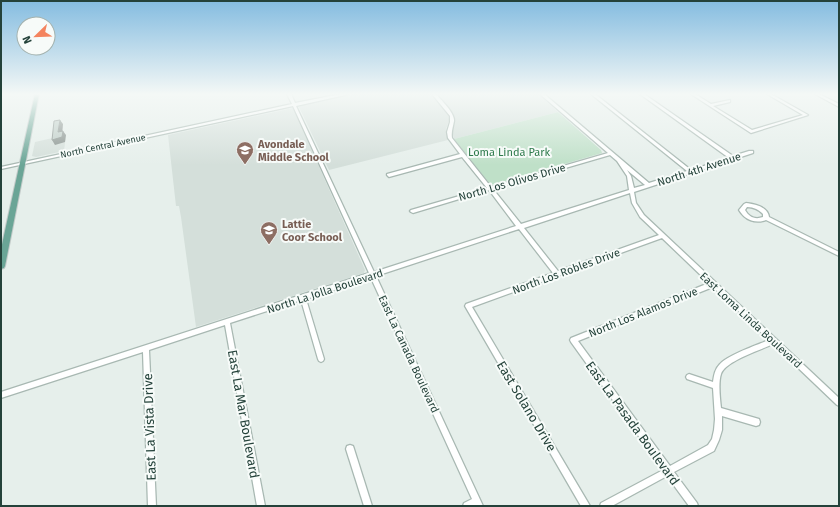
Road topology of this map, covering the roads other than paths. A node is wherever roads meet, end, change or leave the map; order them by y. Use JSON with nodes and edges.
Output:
{"nodes":[{"id":1,"x":32,"y":118,"type":"edge"},
{"id":2,"x":235,"y":118,"type":"edge"},
{"id":3,"x":300,"y":118,"type":"edge"},
{"id":4,"x":452,"y":118,"type":"edge"},
{"id":5,"x":570,"y":118,"type":"edge"},
{"id":6,"x":623,"y":118,"type":"edge"},
{"id":7,"x":675,"y":118,"type":"edge"},
{"id":8,"x":729,"y":118,"type":"edge"},
{"id":9,"x":797,"y":118,"type":"edge"},
{"id":10,"x":751,"y":152,"type":"dead end"},
{"id":11,"x":611,"y":153,"type":"junction"},
{"id":12,"x":463,"y":155,"type":"junction"},
{"id":13,"x":732,"y":158,"type":"junction"},
{"id":14,"x":619,"y":160,"type":"junction"},
{"id":15,"x":22,"y":163,"type":"junction"},
{"id":16,"x":1,"y":168,"type":"edge"},
{"id":17,"x":690,"y":171,"type":"junction"},
{"id":18,"x":390,"y":175,"type":"dead end"},
{"id":19,"x":648,"y":185,"type":"junction"},
{"id":20,"x":490,"y":188,"type":"junction"},
{"id":21,"x":632,"y":192,"type":"junction"},
{"id":22,"x":413,"y":211,"type":"dead end"},
{"id":23,"x":766,"y":218,"type":"dead end"},
{"id":24,"x":521,"y":228,"type":"junction"},
{"id":25,"x":664,"y":236,"type":"junction"},
{"id":26,"x":839,"y":254,"type":"edge"},
{"id":27,"x":1,"y":266,"type":"edge"},
{"id":28,"x":557,"y":274,"type":"junction"},
{"id":29,"x":373,"y":276,"type":"junction"},
{"id":30,"x":713,"y":284,"type":"junction"},
{"id":31,"x":303,"y":298,"type":"junction"},
{"id":32,"x":468,"y":306,"type":"joint"},
{"id":33,"x":227,"y":322,"type":"junction"},
{"id":34,"x":573,"y":340,"type":"joint"},
{"id":35,"x":774,"y":341,"type":"junction"},
{"id":36,"x":146,"y":348,"type":"junction"},
{"id":37,"x":321,"y":359,"type":"dead end"},
{"id":38,"x":689,"y":377,"type":"dead end"},
{"id":39,"x":717,"y":386,"type":"junction"},
{"id":40,"x":1,"y":395,"type":"edge"},
{"id":41,"x":839,"y":403,"type":"edge"},
{"id":42,"x":718,"y":411,"type":"junction"},
{"id":43,"x":756,"y":422,"type":"dead end"},
{"id":44,"x":350,"y":449,"type":"dead end"},
{"id":45,"x":668,"y":471,"type":"junction"},
{"id":46,"x":478,"y":504,"type":"edge"},
{"id":47,"x":152,"y":506,"type":"edge"},
{"id":48,"x":261,"y":506,"type":"edge"},
{"id":49,"x":368,"y":506,"type":"edge"},
{"id":50,"x":467,"y":506,"type":"edge"},
{"id":51,"x":586,"y":506,"type":"edge"},
{"id":52,"x":604,"y":506,"type":"edge"},
{"id":53,"x":694,"y":506,"type":"edge"}],
"edges":[{"from":1,"to":15,"type":"main road"},
{"from":2,"to":15,"type":"street","name":"North Central Avenue"},
{"from":3,"to":29,"type":"street","name":"East La Canada Boulevard"},
{"from":4,"to":12,"type":"street"},
{"from":5,"to":11,"type":"street"},
{"from":6,"to":17,"type":"street"},
{"from":7,"to":13,"type":"street"},
{"from":8,"to":9,"type":"street"},
{"from":10,"to":13,"type":"street","name":"North 4th Avenue"},
{"from":11,"to":14,"type":"street"},
{"from":11,"to":20,"type":"street","name":"North Los Olivos Drive"},
{"from":12,"to":18,"type":"street"},
{"from":12,"to":20,"type":"street"},
{"from":13,"to":17,"type":"street","name":"North 4th Avenue"},
{"from":14,"to":19,"type":"street"},
{"from":14,"to":21,"type":"street","name":"East Loma Linda Boulevard"},
{"from":15,"to":16,"type":"street","name":"North Central Avenue"},
{"from":15,"to":27,"type":"main road"},
{"from":17,"to":19,"type":"street","name":"North 4th Avenue"},
{"from":19,"to":21,"type":"street","name":"North La Jolla Boulevard"},
{"from":20,"to":22,"type":"street","name":"North Los Olivos Drive"},
{"from":20,"to":24,"type":"street"},
{"from":21,"to":24,"type":"street","name":"North La Jolla Boulevard"},
{"from":21,"to":25,"type":"street","name":"East Loma Linda Boulevard"},
{"from":23,"to":26,"type":"street"},
{"from":24,"to":28,"type":"street"},
{"from":24,"to":29,"type":"street","name":"North La Jolla Boulevard"},
{"from":25,"to":28,"type":"street","name":"North Los Robles Drive"},
{"from":25,"to":30,"type":"street","name":"East Loma Linda Boulevard"},
{"from":28,"to":32,"type":"street","name":"North Los Robles Drive"},
{"from":29,"to":31,"type":"street","name":"North La Jolla Boulevard"},
{"from":29,"to":46,"type":"street","name":"East La Canada Boulevard"},
{"from":30,"to":34,"type":"street","name":"North Los Alamos Drive"},
{"from":30,"to":35,"type":"street","name":"East Loma Linda Boulevard"},
{"from":31,"to":33,"type":"street","name":"North La Jolla Boulevard"},
{"from":31,"to":37,"type":"street"},
{"from":32,"to":51,"type":"street","name":"East Solano Drive"},
{"from":33,"to":36,"type":"street","name":"North La Jolla Boulevard"},
{"from":33,"to":48,"type":"street","name":"East La Mar Boulevard"},
{"from":34,"to":45,"type":"street","name":"East La Pasada Boulevard"},
{"from":35,"to":39,"type":"street"},
{"from":35,"to":41,"type":"street","name":"East Loma Linda Boulevard"},
{"from":36,"to":40,"type":"street","name":"North La Jolla Boulevard"},
{"from":36,"to":47,"type":"street","name":"East La Vista Drive"},
{"from":38,"to":39,"type":"street"},
{"from":39,"to":42,"type":"street"},
{"from":42,"to":43,"type":"street"},
{"from":42,"to":45,"type":"street"},
{"from":44,"to":49,"type":"street"},
{"from":45,"to":52,"type":"street"},
{"from":45,"to":53,"type":"street","name":"East La Pasada Boulevard"},
{"from":46,"to":50,"type":"street"}]}
